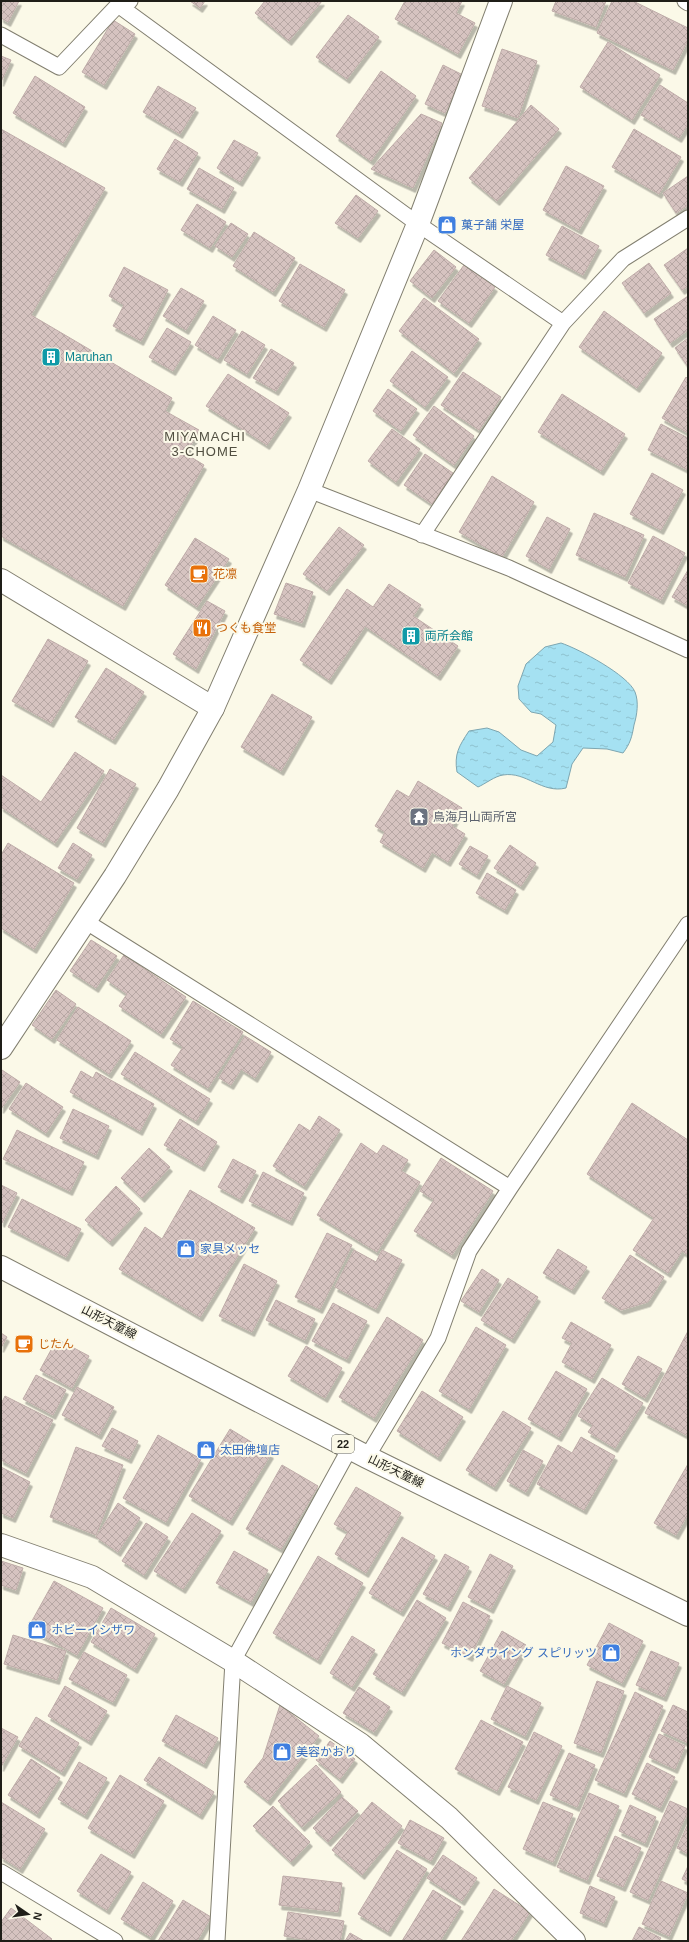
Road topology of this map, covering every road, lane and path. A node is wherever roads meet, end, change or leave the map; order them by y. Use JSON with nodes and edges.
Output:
{"nodes":[{"id":1,"x":501,"y":1,"type":"edge"},
{"id":2,"x":685,"y":1,"type":"edge"},
{"id":3,"x":688,"y":2,"type":"edge"},
{"id":4,"x":124,"y":3,"type":"edge"},
{"id":5,"x":1,"y":35,"type":"edge"},
{"id":6,"x":688,"y":218,"type":"edge"},
{"id":7,"x":418,"y":224,"type":"junction"},
{"id":8,"x":563,"y":323,"type":"junction"},
{"id":9,"x":309,"y":490,"type":"junction"},
{"id":10,"x":422,"y":535,"type":"junction"},
{"id":11,"x":1,"y":580,"type":"edge"},
{"id":12,"x":688,"y":650,"type":"edge"},
{"id":13,"x":213,"y":708,"type":"junction"},
{"id":14,"x":85,"y":921,"type":"junction"},
{"id":15,"x":688,"y":924,"type":"edge"},
{"id":16,"x":1,"y":1048,"type":"edge"},
{"id":17,"x":510,"y":1188,"type":"junction"},
{"id":18,"x":1,"y":1267,"type":"edge"},
{"id":19,"x":358,"y":1452,"type":"junction"},
{"id":20,"x":1,"y":1545,"type":"edge"},
{"id":21,"x":688,"y":1616,"type":"edge"},
{"id":22,"x":233,"y":1661,"type":"junction"},
{"id":23,"x":1,"y":1872,"type":"edge"},
{"id":24,"x":115,"y":1941,"type":"edge"},
{"id":25,"x":217,"y":1941,"type":"edge"},
{"id":26,"x":574,"y":1941,"type":"edge"}],
"edges":[{"from":1,"to":7,"type":"street"},
{"from":2,"to":3,"type":"lane"},
{"from":4,"to":5,"type":"lane"},
{"from":4,"to":7,"type":"lane"},
{"from":6,"to":8,"type":"lane"},
{"from":7,"to":8,"type":"lane"},
{"from":7,"to":9,"type":"street"},
{"from":8,"to":10,"type":"lane"},
{"from":9,"to":10,"type":"lane"},
{"from":9,"to":13,"type":"street"},
{"from":10,"to":12,"type":"lane"},
{"from":11,"to":13,"type":"street"},
{"from":13,"to":14,"type":"street"},
{"from":14,"to":16,"type":"street"},
{"from":14,"to":17,"type":"lane"},
{"from":15,"to":17,"type":"lane"},
{"from":17,"to":19,"type":"lane"},
{"from":18,"to":19,"type":"street","name":"山形天童線","number":"22"},
{"from":19,"to":21,"type":"street","name":"山形天童線","number":"22"},
{"from":19,"to":22,"type":"lane"},
{"from":20,"to":22,"type":"street"},
{"from":22,"to":25,"type":"lane"},
{"from":22,"to":26,"type":"street"},
{"from":23,"to":24,"type":"lane"}]}
